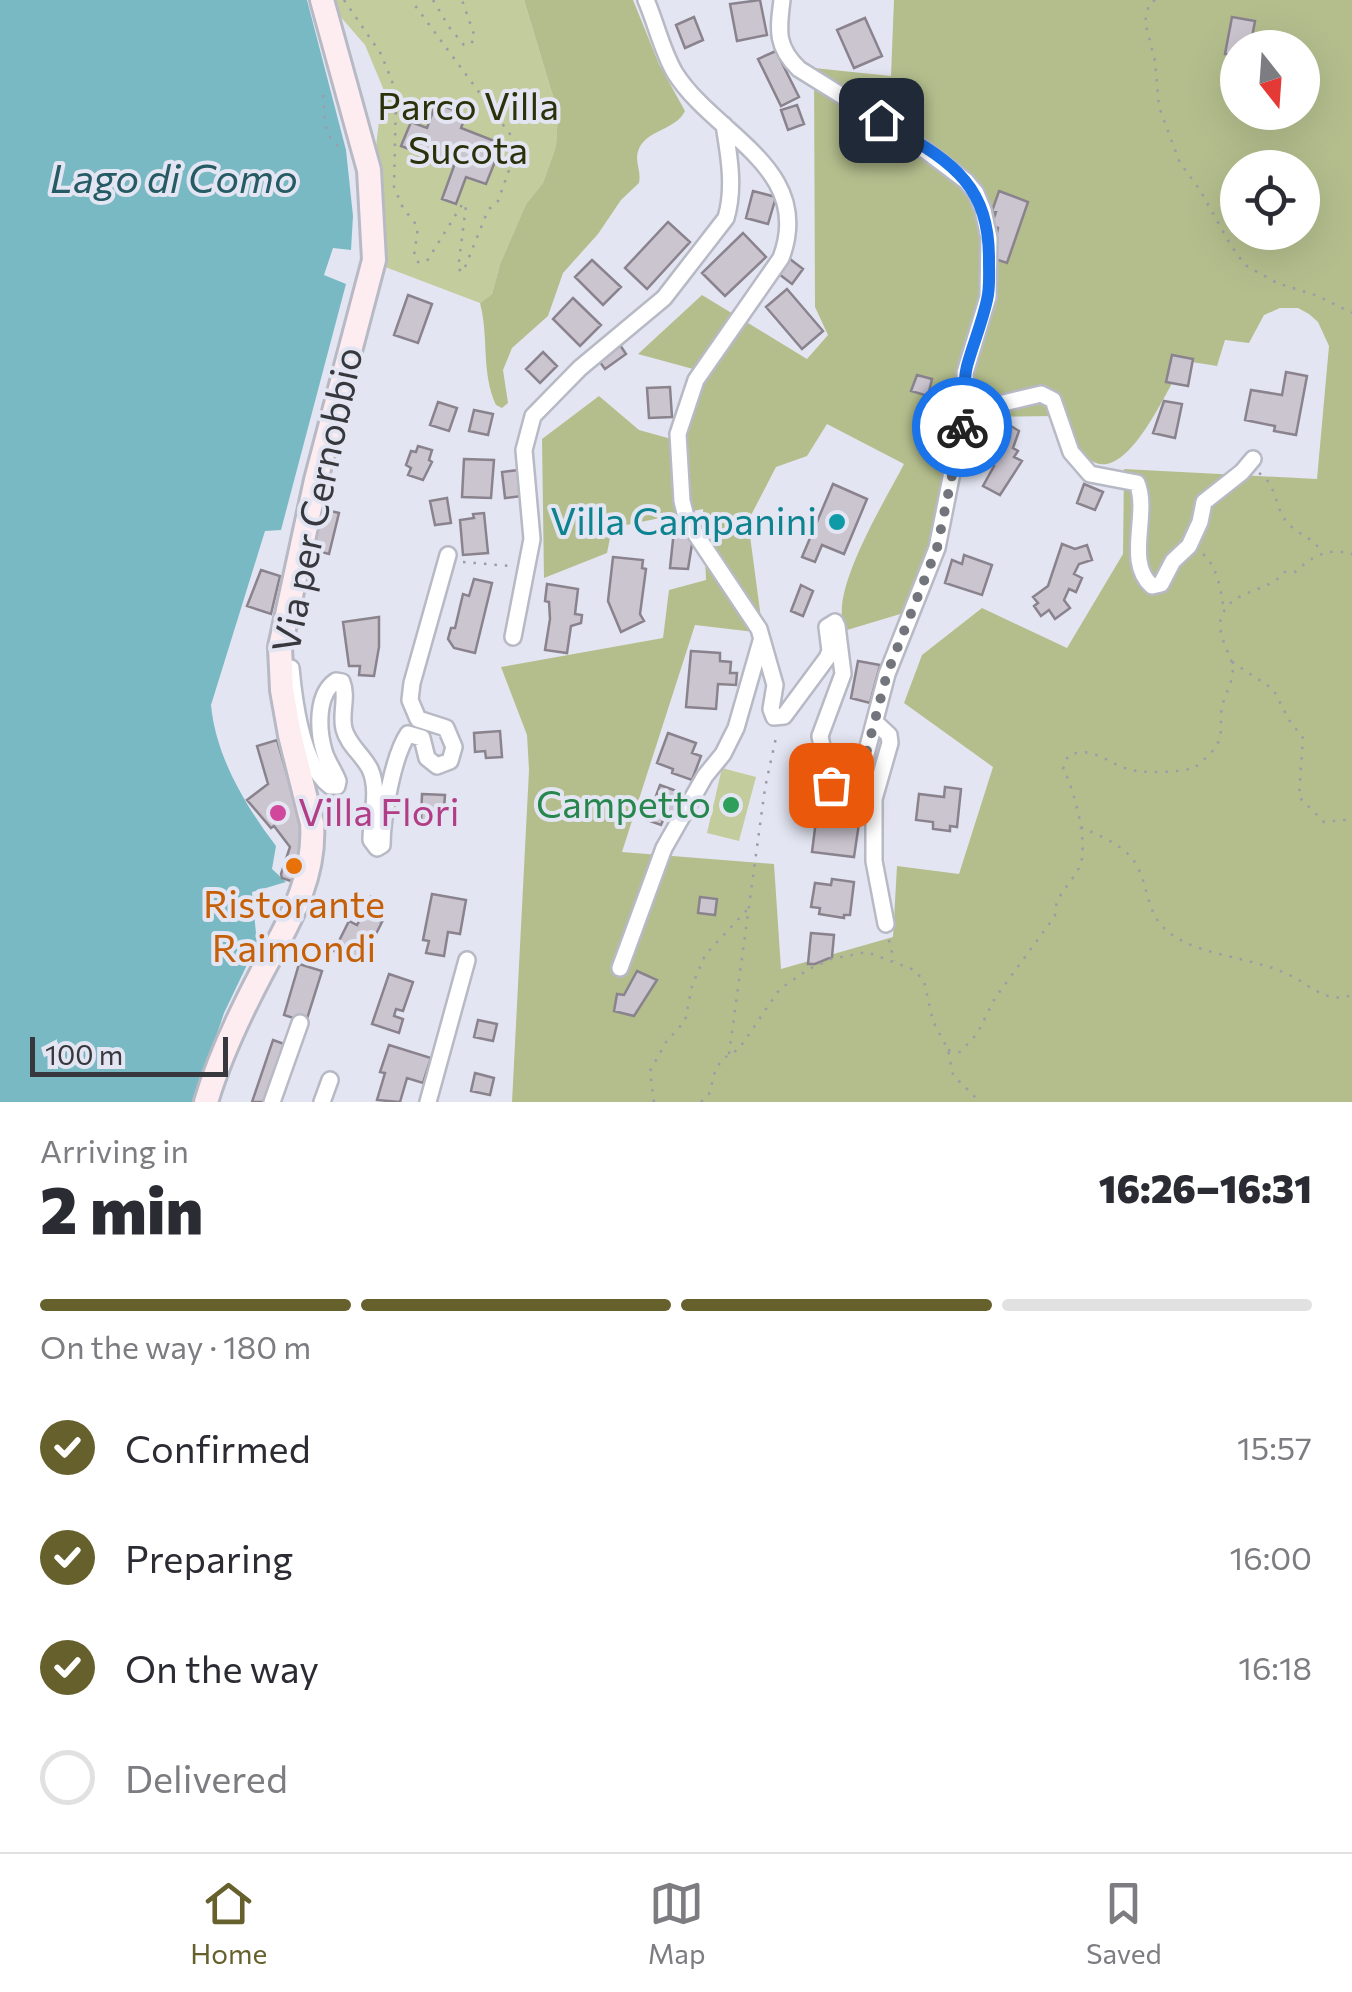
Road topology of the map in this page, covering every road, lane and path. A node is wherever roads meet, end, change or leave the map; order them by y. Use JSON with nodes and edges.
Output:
{"nodes":[{"id":1,"x":322,"y":0,"type":"edge"},
{"id":2,"x":344,"y":0,"type":"edge"},
{"id":3,"x":411,"y":0,"type":"edge"},
{"id":4,"x":432,"y":0,"type":"edge"},
{"id":5,"x":462,"y":0,"type":"edge"},
{"id":6,"x":646,"y":0,"type":"edge"},
{"id":7,"x":782,"y":0,"type":"edge"},
{"id":8,"x":1154,"y":0,"type":"edge"},
{"id":9,"x":323,"y":95,"type":"dead end"},
{"id":10,"x":724,"y":125,"type":"junction"},
{"id":11,"x":346,"y":150,"type":"dead end"},
{"id":12,"x":1352,"y":312,"type":"edge"},
{"id":13,"x":966,"y":402,"type":"junction"},
{"id":14,"x":1248,"y":465,"type":"joint"},
{"id":15,"x":1189,"y":546,"type":"junction"},
{"id":16,"x":1322,"y":552,"type":"junction"},
{"id":17,"x":1352,"y":554,"type":"edge"},
{"id":18,"x":299,"y":555,"type":"junction"},
{"id":19,"x":448,"y":557,"type":"joint"},
{"id":20,"x":527,"y":568,"type":"junction"},
{"id":21,"x":1224,"y":611,"type":"junction"},
{"id":22,"x":513,"y":637,"type":"dead end"},
{"id":23,"x":762,"y":637,"type":"junction"},
{"id":24,"x":1231,"y":661,"type":"junction"},
{"id":25,"x":774,"y":717,"type":"junction"},
{"id":26,"x":875,"y":722,"type":"junction"},
{"id":27,"x":1352,"y":818,"type":"edge"},
{"id":28,"x":1080,"y":827,"type":"junction"},
{"id":29,"x":749,"y":908,"type":"junction"},
{"id":30,"x":886,"y":924,"type":"joint"},
{"id":31,"x":466,"y":960,"type":"dead end"},
{"id":32,"x":894,"y":962,"type":"junction"},
{"id":33,"x":620,"y":968,"type":"dead end"},
{"id":34,"x":1352,"y":995,"type":"edge"},
{"id":35,"x":300,"y":1022,"type":"dead end"},
{"id":36,"x":948,"y":1050,"type":"junction"},
{"id":37,"x":729,"y":1054,"type":"junction"},
{"id":38,"x":330,"y":1080,"type":"dead end"},
{"id":39,"x":206,"y":1102,"type":"edge"},
{"id":40,"x":272,"y":1102,"type":"edge"},
{"id":41,"x":322,"y":1102,"type":"edge"},
{"id":42,"x":428,"y":1102,"type":"edge"},
{"id":43,"x":654,"y":1102,"type":"edge"},
{"id":44,"x":701,"y":1102,"type":"edge"},
{"id":45,"x":980,"y":1102,"type":"edge"}],
"edges":[{"from":1,"to":18,"type":"main road","name":"Via per Cernobbio"},
{"from":2,"to":3,"type":"path"},
{"from":4,"to":5,"type":"path"},
{"from":6,"to":10,"type":"street"},
{"from":7,"to":13,"type":"street"},
{"from":8,"to":12,"type":"path"},
{"from":9,"to":11,"type":"path"},
{"from":10,"to":20,"type":"street"},
{"from":10,"to":23,"type":"street"},
{"from":13,"to":15,"type":"street"},
{"from":13,"to":26,"type":"street"},
{"from":14,"to":15,"type":"street"},
{"from":14,"to":16,"type":"path"},
{"from":15,"to":21,"type":"path"},
{"from":16,"to":17,"type":"path"},
{"from":16,"to":21,"type":"path"},
{"from":18,"to":19,"type":"street"},
{"from":18,"to":39,"type":"main road","name":"Via per Cernobbio"},
{"from":19,"to":20,"type":"path"},
{"from":20,"to":22,"type":"street"},
{"from":21,"to":24,"type":"path"},
{"from":23,"to":25,"type":"street"},
{"from":23,"to":33,"type":"street"},
{"from":24,"to":27,"type":"path"},
{"from":24,"to":28,"type":"path"},
{"from":25,"to":26,"type":"street"},
{"from":25,"to":29,"type":"path"},
{"from":26,"to":30,"type":"street"},
{"from":28,"to":34,"type":"path"},
{"from":28,"to":36,"type":"path"},
{"from":29,"to":37,"type":"path"},
{"from":29,"to":43,"type":"path"},
{"from":30,"to":32,"type":"path"},
{"from":31,"to":42,"type":"street"},
{"from":32,"to":36,"type":"path"},
{"from":32,"to":37,"type":"path"},
{"from":35,"to":40,"type":"street"},
{"from":36,"to":45,"type":"path"},
{"from":37,"to":44,"type":"path"},
{"from":38,"to":41,"type":"street"}]}
